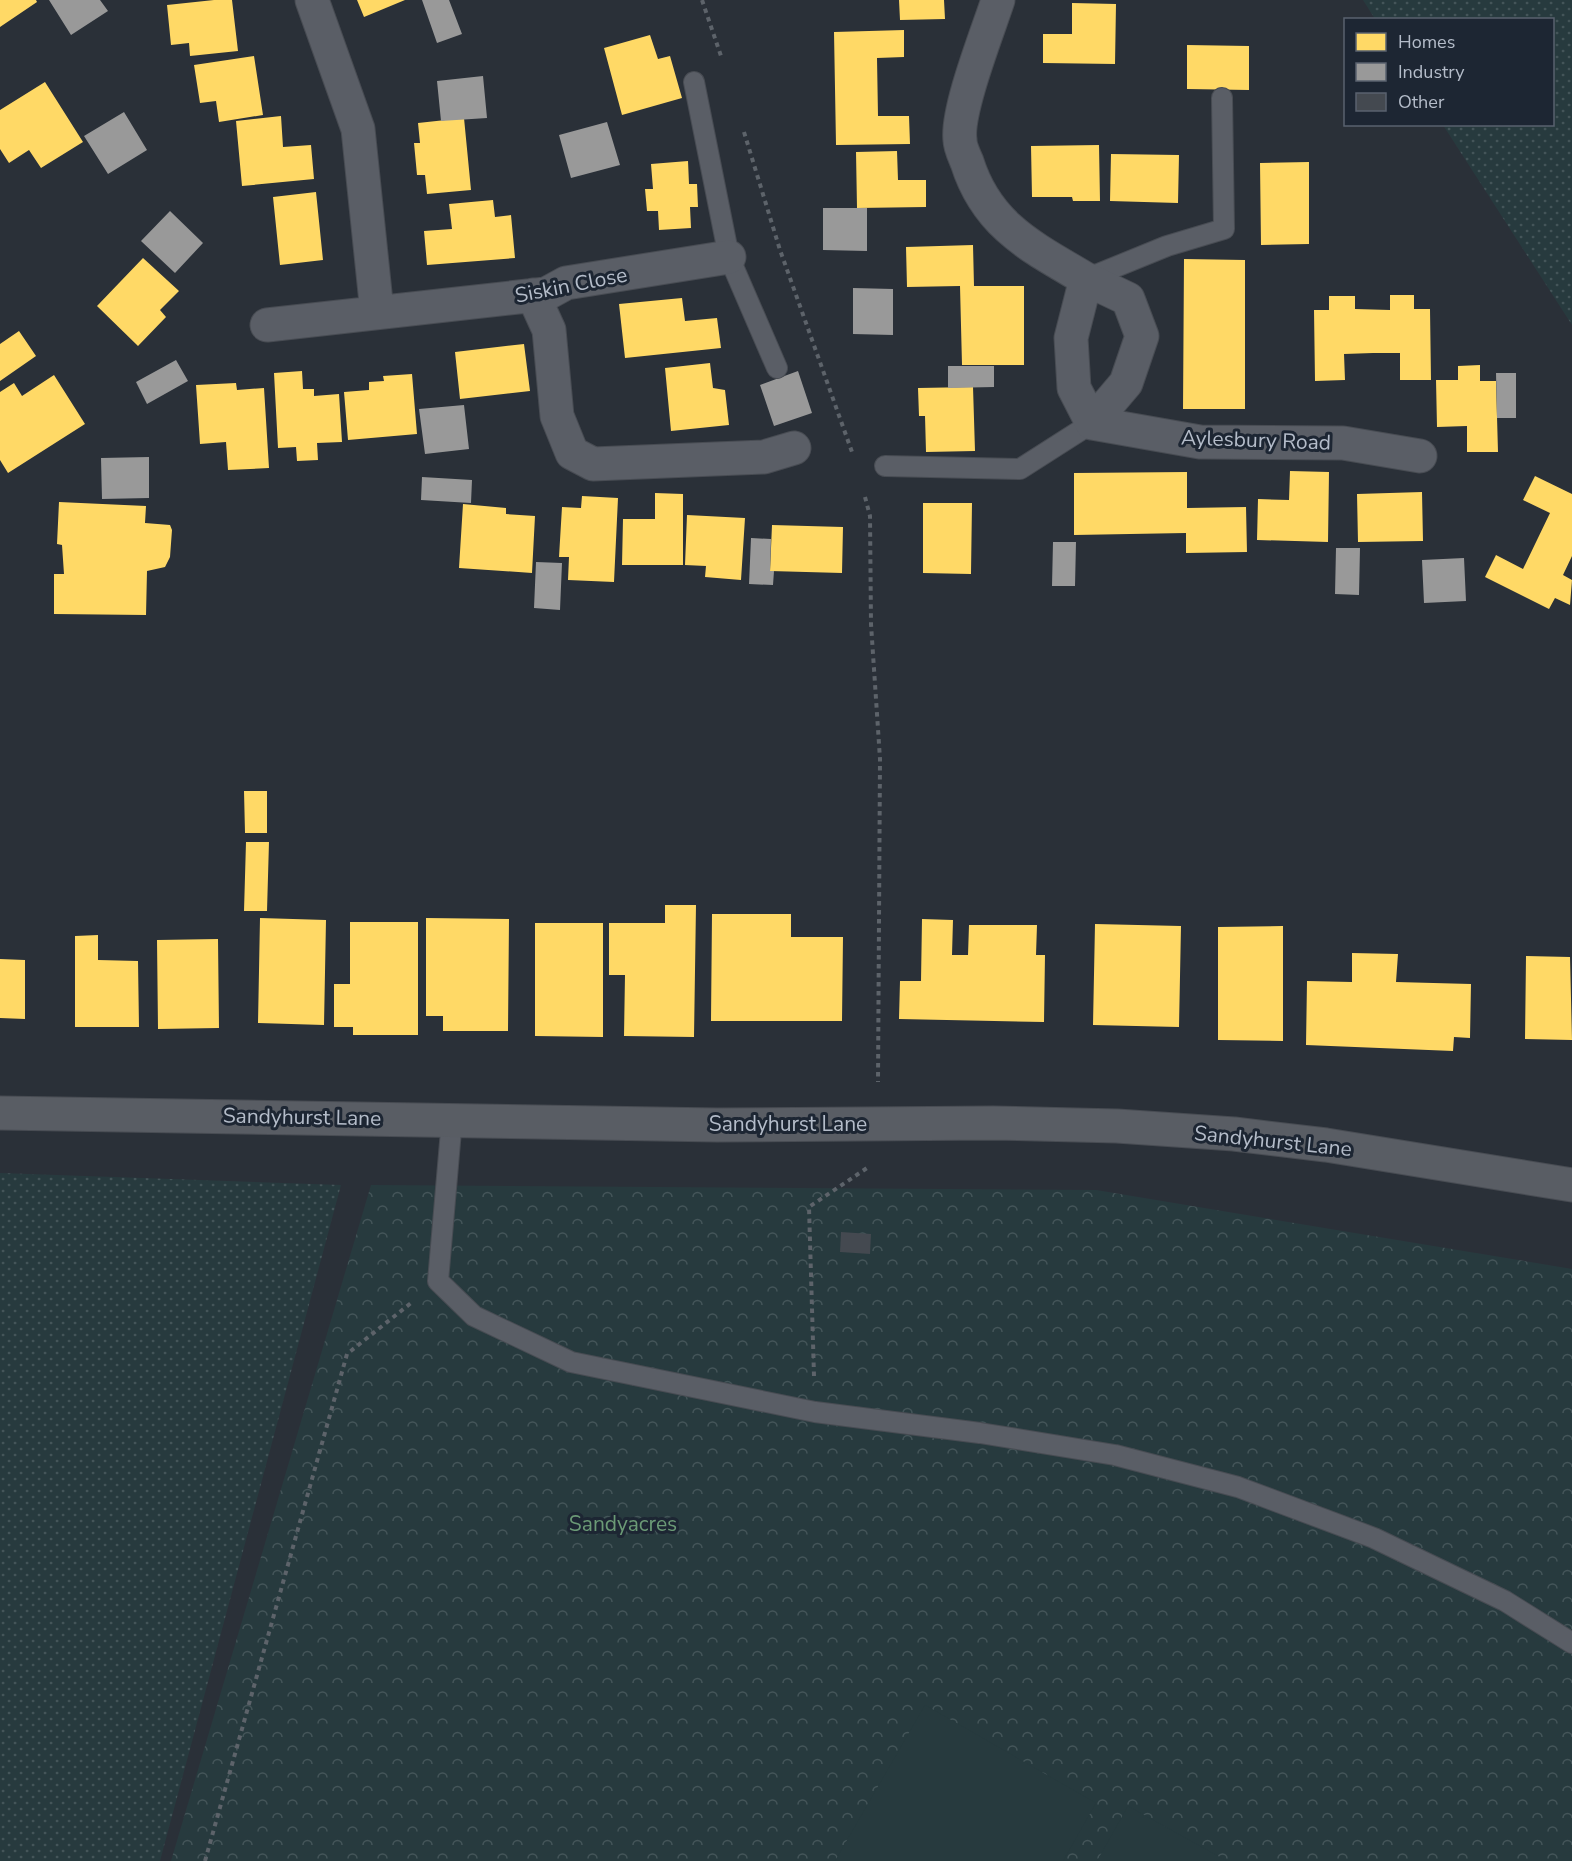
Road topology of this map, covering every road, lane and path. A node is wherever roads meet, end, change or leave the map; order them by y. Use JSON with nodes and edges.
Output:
{"nodes":[{"id":1,"x":312,"y":0,"type":"edge"},
{"id":2,"x":702,"y":0,"type":"edge"},
{"id":3,"x":999,"y":0,"type":"edge"},
{"id":4,"x":721,"y":57,"type":"dead end"},
{"id":5,"x":694,"y":82,"type":"dead end"},
{"id":6,"x":1222,"y":98,"type":"dead end"},
{"id":7,"x":742,"y":125,"type":"dead end"},
{"id":8,"x":729,"y":257,"type":"junction"},
{"id":9,"x":1086,"y":279,"type":"junction"},
{"id":10,"x":533,"y":295,"type":"junction"},
{"id":11,"x":377,"y":312,"type":"junction"},
{"id":12,"x":267,"y":325,"type":"dead end"},
{"id":13,"x":777,"y":368,"type":"dead end"},
{"id":14,"x":1092,"y":423,"type":"junction"},
{"id":15,"x":794,"y":448,"type":"dead end"},
{"id":16,"x":1420,"y":456,"type":"dead end"},
{"id":17,"x":854,"y":459,"type":"dead end"},
{"id":18,"x":885,"y":465,"type":"dead end"},
{"id":19,"x":864,"y":493,"type":"dead end"},
{"id":20,"x":0,"y":1113,"type":"edge"},
{"id":21,"x":452,"y":1119,"type":"junction"},
{"id":22,"x":877,"y":1123,"type":"junction"},
{"id":23,"x":1572,"y":1185,"type":"edge"},
{"id":24,"x":438,"y":1281,"type":"junction"},
{"id":25,"x":815,"y":1412,"type":"junction"},
{"id":26,"x":1572,"y":1643,"type":"edge"},
{"id":27,"x":205,"y":1861,"type":"edge"}],
"edges":[{"from":1,"to":11,"type":"street"},
{"from":2,"to":4,"type":"path"},
{"from":3,"to":9,"type":"street"},
{"from":5,"to":8,"type":"lane"},
{"from":6,"to":9,"type":"lane"},
{"from":7,"to":17,"type":"path"},
{"from":8,"to":10,"type":"street","name":"Siskin Close"},
{"from":8,"to":13,"type":"lane"},
{"from":9,"to":14,"type":"street"},
{"from":9,"to":14,"type":"street"},
{"from":10,"to":11,"type":"street","name":"Siskin Close"},
{"from":10,"to":15,"type":"street"},
{"from":11,"to":12,"type":"street","name":"Siskin Close"},
{"from":14,"to":16,"type":"street","name":"Aylesbury Road"},
{"from":14,"to":18,"type":"lane"},
{"from":19,"to":22,"type":"path"},
{"from":20,"to":21,"type":"street","name":"Sandyhurst Lane"},
{"from":21,"to":22,"type":"street","name":"Sandyhurst Lane"},
{"from":21,"to":24,"type":"lane"},
{"from":22,"to":23,"type":"street","name":"Sandyhurst Lane"},
{"from":22,"to":25,"type":"path"},
{"from":24,"to":25,"type":"lane"},
{"from":24,"to":27,"type":"path"},
{"from":25,"to":26,"type":"lane"}]}
